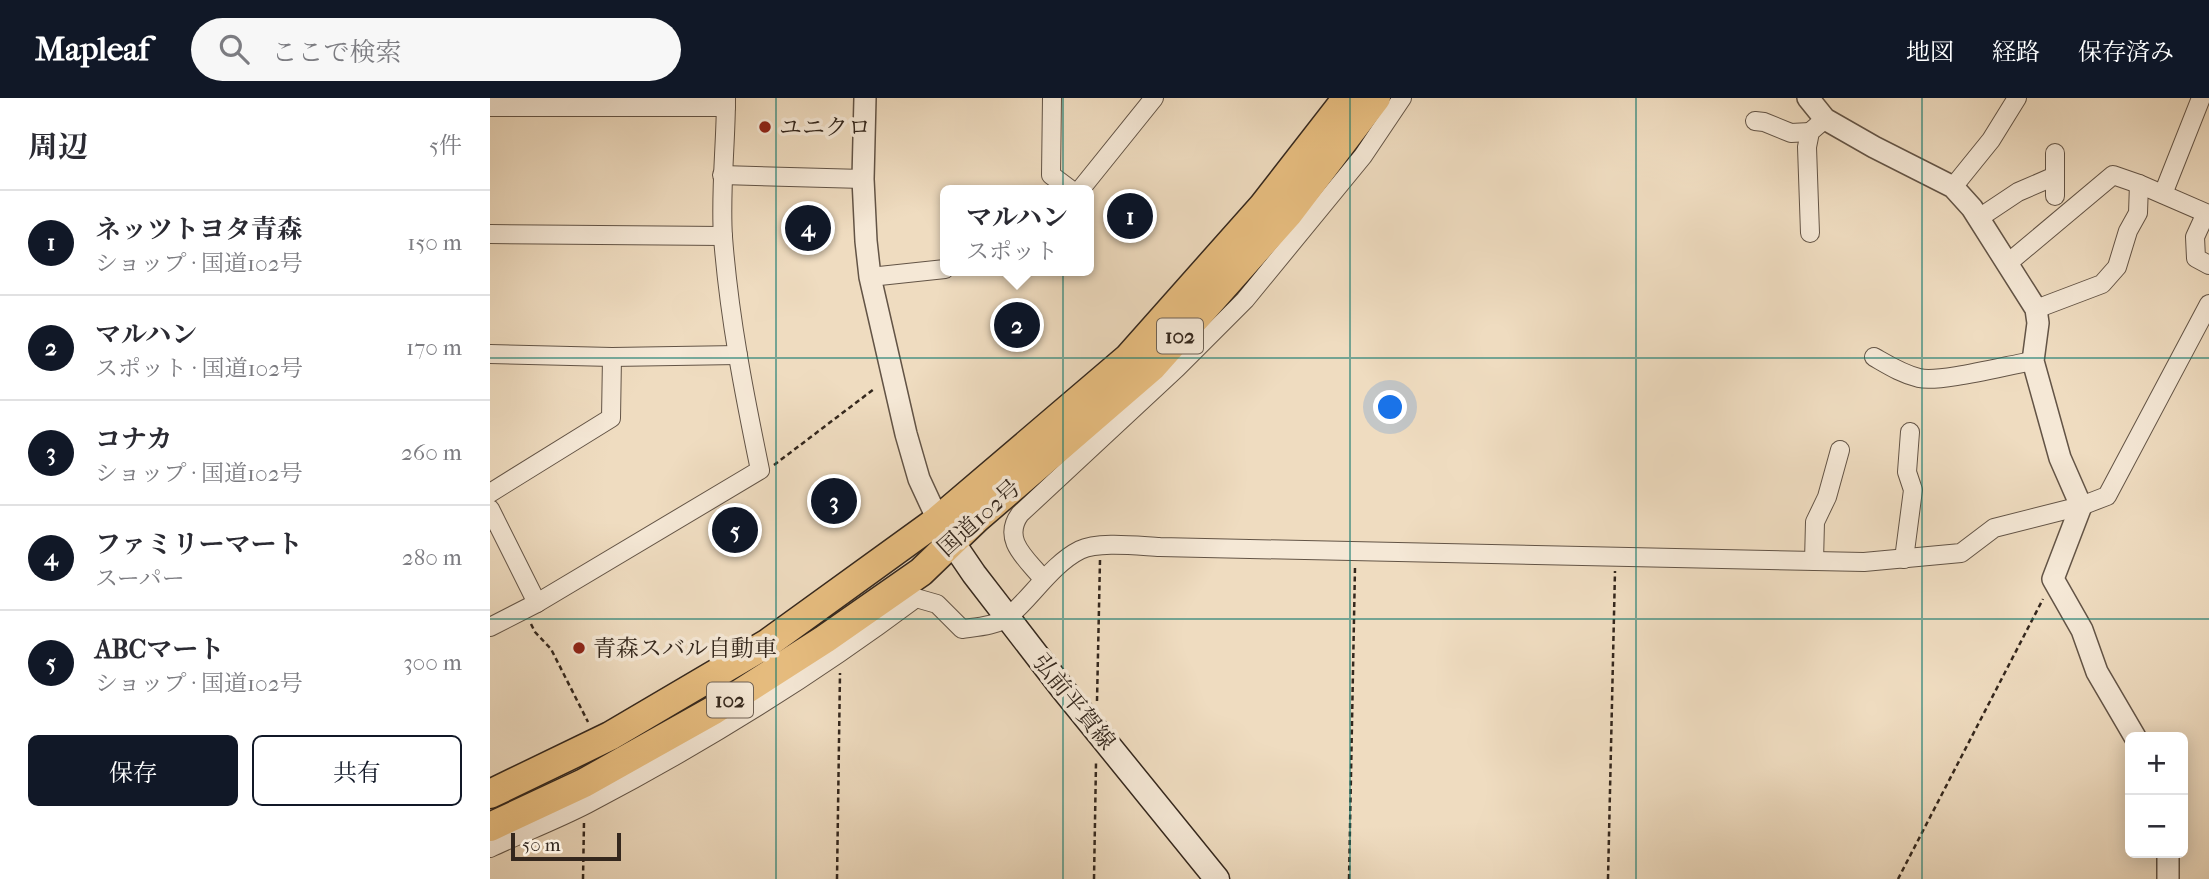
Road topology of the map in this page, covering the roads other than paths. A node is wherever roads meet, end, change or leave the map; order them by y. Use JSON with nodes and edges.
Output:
{"nodes":[{"id":1,"x":864,"y":98,"type":"edge"},
{"id":2,"x":1052,"y":98,"type":"edge"},
{"id":3,"x":1154,"y":98,"type":"edge"},
{"id":4,"x":1347,"y":98,"type":"edge"},
{"id":5,"x":1376,"y":98,"type":"edge"},
{"id":6,"x":1402,"y":98,"type":"edge"},
{"id":7,"x":1808,"y":98,"type":"edge"},
{"id":8,"x":2017,"y":98,"type":"edge"},
{"id":9,"x":2195,"y":100,"type":"edge"},
{"id":10,"x":726,"y":103,"type":"edge"},
{"id":11,"x":490,"y":107,"type":"edge"},
{"id":12,"x":1755,"y":121,"type":"dead end"},
{"id":13,"x":1818,"y":125,"type":"junction"},
{"id":14,"x":2056,"y":153,"type":"dead end"},
{"id":15,"x":722,"y":175,"type":"junction"},
{"id":16,"x":2055,"y":176,"type":"junction"},
{"id":17,"x":863,"y":179,"type":"junction"},
{"id":18,"x":2139,"y":184,"type":"junction"},
{"id":19,"x":1064,"y":185,"type":"edge"},
{"id":20,"x":1084,"y":185,"type":"edge"},
{"id":21,"x":1953,"y":187,"type":"junction"},
{"id":22,"x":2163,"y":194,"type":"junction"},
{"id":23,"x":2055,"y":196,"type":"dead end"},
{"id":24,"x":1979,"y":218,"type":"junction"},
{"id":25,"x":1810,"y":233,"type":"dead end"},
{"id":26,"x":490,"y":234,"type":"edge"},
{"id":27,"x":723,"y":236,"type":"junction"},
{"id":28,"x":2008,"y":263,"type":"junction"},
{"id":29,"x":2209,"y":265,"type":"edge"},
{"id":30,"x":940,"y":270,"type":"edge"},
{"id":31,"x":870,"y":277,"type":"junction"},
{"id":32,"x":2209,"y":304,"type":"edge"},
{"id":33,"x":2036,"y":309,"type":"junction"},
{"id":34,"x":490,"y":354,"type":"edge"},
{"id":35,"x":738,"y":355,"type":"junction"},
{"id":36,"x":612,"y":357,"type":"junction"},
{"id":37,"x":1874,"y":357,"type":"dead end"},
{"id":38,"x":2033,"y":361,"type":"junction"},
{"id":39,"x":1910,"y":432,"type":"dead end"},
{"id":40,"x":1840,"y":450,"type":"dead end"},
{"id":41,"x":490,"y":493,"type":"edge"},
{"id":42,"x":2081,"y":506,"type":"junction"},
{"id":43,"x":490,"y":509,"type":"edge"},
{"id":44,"x":944,"y":531,"type":"junction"},
{"id":45,"x":1904,"y":559,"type":"junction"},
{"id":46,"x":1814,"y":561,"type":"junction"},
{"id":47,"x":1043,"y":579,"type":"junction"},
{"id":48,"x":531,"y":606,"type":"junction"},
{"id":49,"x":1007,"y":618,"type":"junction"},
{"id":50,"x":490,"y":627,"type":"edge"},
{"id":51,"x":2132,"y":732,"type":"edge"},
{"id":52,"x":490,"y":794,"type":"edge"},
{"id":53,"x":490,"y":827,"type":"edge"},
{"id":54,"x":490,"y":848,"type":"edge"},
{"id":55,"x":2168,"y":858,"type":"edge"},
{"id":56,"x":1217,"y":879,"type":"edge"},
{"id":57,"x":2168,"y":879,"type":"edge"}],
"edges":[{"from":1,"to":17,"type":"street"},
{"from":2,"to":19,"type":"street"},
{"from":3,"to":20,"type":"street"},
{"from":4,"to":44,"type":"highway","name":"国道102号","number":"102"},
{"from":5,"to":44,"type":"highway","name":"国道102号","number":"102"},
{"from":6,"to":47,"type":"street"},
{"from":7,"to":13,"type":"street"},
{"from":8,"to":21,"type":"street"},
{"from":9,"to":22,"type":"street"},
{"from":10,"to":11,"type":"street"},
{"from":10,"to":15,"type":"street"},
{"from":12,"to":13,"type":"street"},
{"from":13,"to":21,"type":"street"},
{"from":13,"to":25,"type":"street"},
{"from":14,"to":16,"type":"street"},
{"from":15,"to":17,"type":"street"},
{"from":15,"to":27,"type":"street"},
{"from":16,"to":23,"type":"street"},
{"from":16,"to":24,"type":"street"},
{"from":17,"to":31,"type":"street"},
{"from":18,"to":22,"type":"street"},
{"from":18,"to":28,"type":"street"},
{"from":18,"to":33,"type":"street"},
{"from":21,"to":24,"type":"street"},
{"from":22,"to":29,"type":"street"},
{"from":24,"to":28,"type":"street"},
{"from":26,"to":27,"type":"street"},
{"from":27,"to":35,"type":"street"},
{"from":28,"to":33,"type":"street"},
{"from":30,"to":31,"type":"street"},
{"from":31,"to":44,"type":"street"},
{"from":32,"to":42,"type":"street"},
{"from":33,"to":38,"type":"street"},
{"from":34,"to":36,"type":"street"},
{"from":35,"to":36,"type":"street"},
{"from":35,"to":48,"type":"street"},
{"from":36,"to":41,"type":"street"},
{"from":37,"to":38,"type":"street"},
{"from":38,"to":42,"type":"street"},
{"from":39,"to":45,"type":"street"},
{"from":40,"to":46,"type":"street"},
{"from":42,"to":45,"type":"street"},
{"from":42,"to":51,"type":"street"},
{"from":43,"to":48,"type":"street"},
{"from":44,"to":49,"type":"main road","name":"弘前平賀線"},
{"from":44,"to":52,"type":"highway","name":"国道102号","number":"102"},
{"from":44,"to":53,"type":"highway","name":"国道102号","number":"102"},
{"from":45,"to":46,"type":"street"},
{"from":46,"to":47,"type":"street"},
{"from":47,"to":49,"type":"street"},
{"from":48,"to":50,"type":"street"},
{"from":49,"to":54,"type":"street"},
{"from":49,"to":56,"type":"main road","name":"弘前平賀線"},
{"from":55,"to":57,"type":"street"}]}
